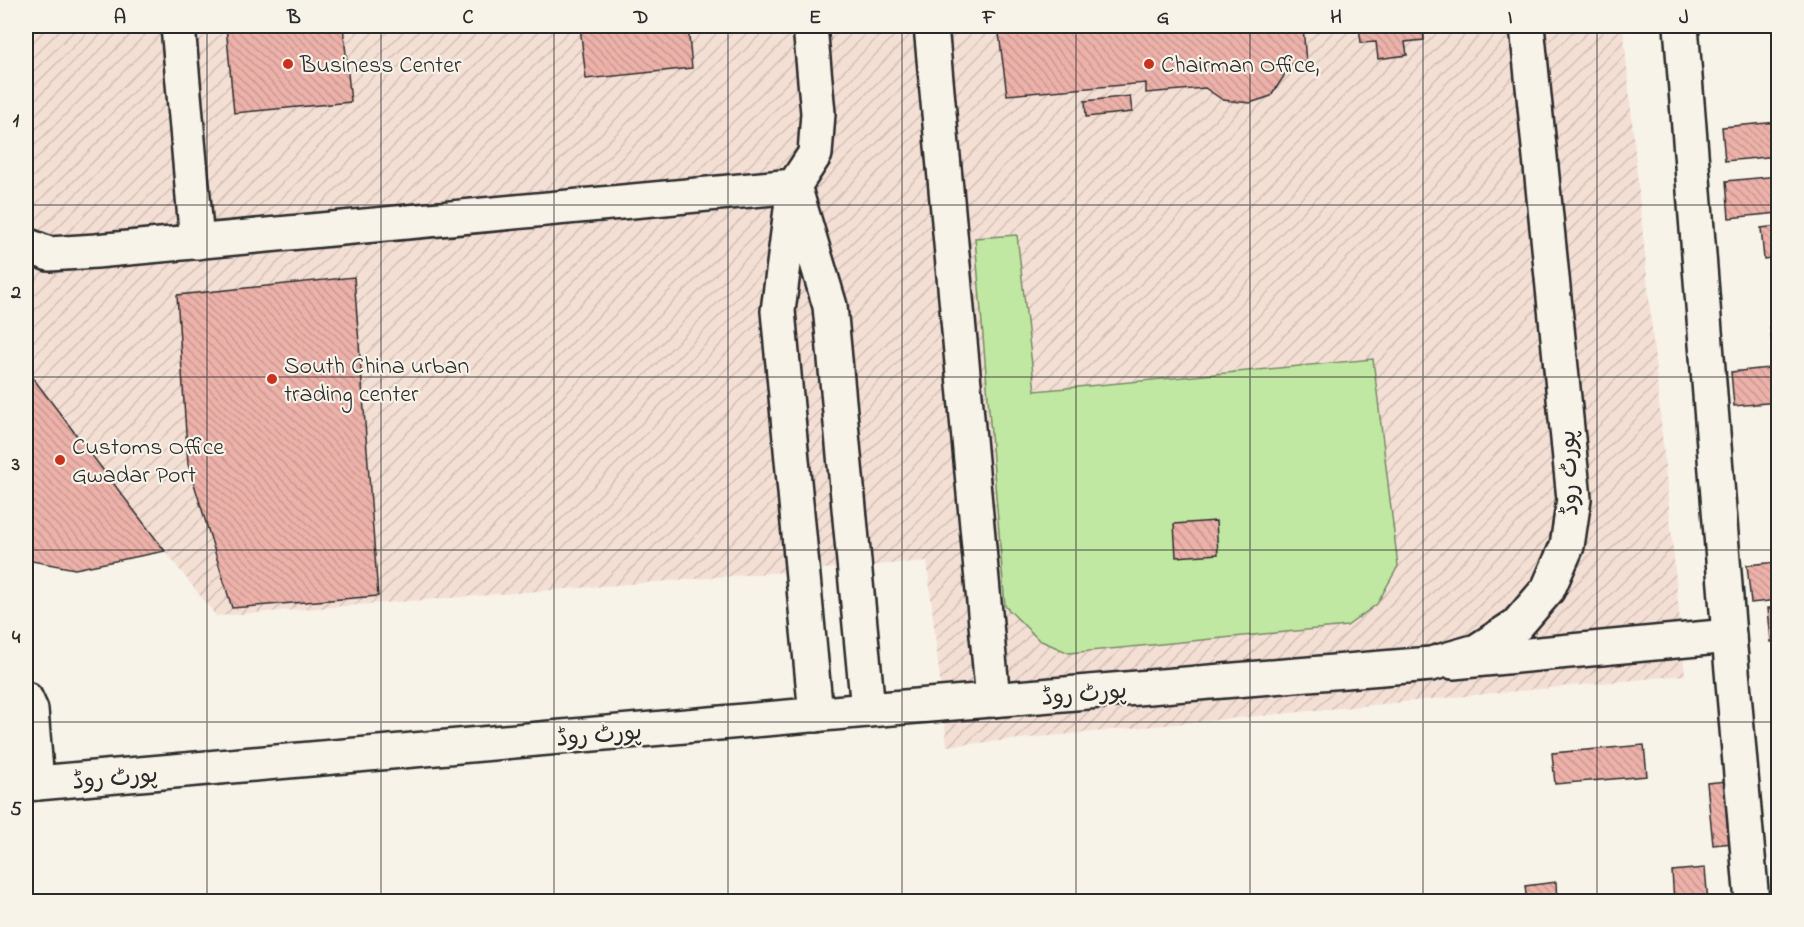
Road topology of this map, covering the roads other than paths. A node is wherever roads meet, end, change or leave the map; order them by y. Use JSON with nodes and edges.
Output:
{"nodes":[{"id":1,"x":178,"y":26,"type":"edge"},
{"id":2,"x":810,"y":26,"type":"edge"},
{"id":3,"x":931,"y":26,"type":"edge"},
{"id":4,"x":1527,"y":26,"type":"edge"},
{"id":5,"x":1681,"y":26,"type":"edge"},
{"id":6,"x":794,"y":186,"type":"junction"},
{"id":7,"x":198,"y":242,"type":"junction"},
{"id":8,"x":26,"y":245,"type":"edge"},
{"id":9,"x":1729,"y":636,"type":"junction"},
{"id":10,"x":1431,"y":664,"type":"junction"},
{"id":11,"x":26,"y":699,"type":"edge"},
{"id":12,"x":993,"y":700,"type":"junction"},
{"id":13,"x":867,"y":710,"type":"junction"},
{"id":14,"x":816,"y":715,"type":"junction"},
{"id":15,"x":31,"y":784,"type":"edge"},
{"id":16,"x":1752,"y":902,"type":"edge"}],
"edges":[{"from":1,"to":7,"type":"main road"},
{"from":2,"to":6,"type":"main road"},
{"from":3,"to":12,"type":"main road"},
{"from":4,"to":10,"type":"main road","name":"پورٹ روڈ"},
{"from":5,"to":9,"type":"main road"},
{"from":6,"to":7,"type":"main road"},
{"from":6,"to":13,"type":"main road"},
{"from":6,"to":14,"type":"main road"},
{"from":7,"to":8,"type":"main road"},
{"from":9,"to":10,"type":"main road"},
{"from":9,"to":16,"type":"main road"},
{"from":10,"to":12,"type":"main road","name":"پورٹ روڈ"},
{"from":11,"to":15,"type":"main road"},
{"from":12,"to":13,"type":"main road","name":"پورٹ روڈ"},
{"from":13,"to":14,"type":"main road","name":"پورٹ روڈ"},
{"from":14,"to":15,"type":"main road","name":"پورٹ روڈ"}]}
